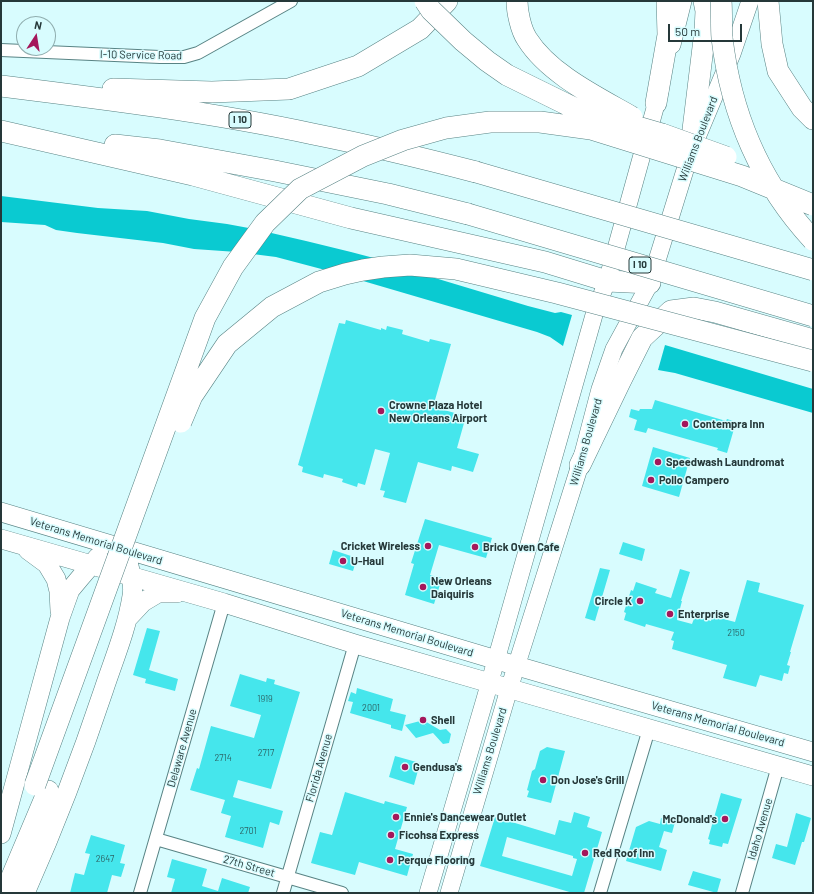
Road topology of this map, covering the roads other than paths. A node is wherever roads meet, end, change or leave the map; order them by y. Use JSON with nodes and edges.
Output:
{"nodes":[{"id":1,"x":291,"y":1,"type":"edge"},
{"id":2,"x":425,"y":1,"type":"edge"},
{"id":3,"x":447,"y":1,"type":"edge"},
{"id":4,"x":517,"y":1,"type":"edge"},
{"id":5,"x":667,"y":1,"type":"edge"},
{"id":6,"x":683,"y":1,"type":"edge"},
{"id":7,"x":704,"y":1,"type":"edge"},
{"id":8,"x":721,"y":1,"type":"edge"},
{"id":9,"x":750,"y":1,"type":"edge"},
{"id":10,"x":768,"y":1,"type":"edge"},
{"id":11,"x":1,"y":50,"type":"edge"},
{"id":12,"x":1,"y":86,"type":"edge"},
{"id":13,"x":656,"y":103,"type":"junction"},
{"id":14,"x":813,"y":119,"type":"edge"},
{"id":15,"x":1,"y":131,"type":"edge"},
{"id":16,"x":662,"y":134,"type":"junction"},
{"id":17,"x":690,"y":154,"type":"junction"},
{"id":18,"x":813,"y":190,"type":"edge"},
{"id":19,"x":813,"y":205,"type":"edge"},
{"id":20,"x":813,"y":240,"type":"edge"},
{"id":21,"x":545,"y":262,"type":"junction"},
{"id":22,"x":813,"y":270,"type":"edge"},
{"id":23,"x":607,"y":281,"type":"junction"},
{"id":24,"x":650,"y":283,"type":"junction"},
{"id":25,"x":594,"y":314,"type":"junction"},
{"id":26,"x":813,"y":316,"type":"edge"},
{"id":27,"x":813,"y":340,"type":"edge"},
{"id":28,"x":813,"y":361,"type":"edge"},
{"id":29,"x":580,"y":465,"type":"junction"},
{"id":30,"x":1,"y":512,"type":"edge"},
{"id":31,"x":1,"y":539,"type":"edge"},
{"id":32,"x":19,"y":544,"type":"junction"},
{"id":33,"x":120,"y":548,"type":"junction"},
{"id":34,"x":91,"y":565,"type":"junction"},
{"id":35,"x":131,"y":576,"type":"junction"},
{"id":36,"x":187,"y":593,"type":"junction"},
{"id":37,"x":224,"y":603,"type":"junction"},
{"id":38,"x":60,"y":618,"type":"junction"},
{"id":39,"x":128,"y":618,"type":"junction"},
{"id":40,"x":288,"y":623,"type":"junction"},
{"id":41,"x":383,"y":626,"type":"junction"},
{"id":42,"x":355,"y":644,"type":"junction"},
{"id":43,"x":496,"y":660,"type":"junction"},
{"id":44,"x":516,"y":666,"type":"junction"},
{"id":45,"x":490,"y":683,"type":"junction"},
{"id":46,"x":509,"y":689,"type":"junction"},
{"id":47,"x":705,"y":721,"type":"junction"},
{"id":48,"x":649,"y":729,"type":"junction"},
{"id":49,"x":678,"y":737,"type":"junction"},
{"id":50,"x":813,"y":752,"type":"edge"},
{"id":51,"x":778,"y":766,"type":"junction"},
{"id":52,"x":813,"y":770,"type":"edge"},
{"id":53,"x":813,"y":776,"type":"edge"},
{"id":54,"x":41,"y":788,"type":"junction"},
{"id":55,"x":1,"y":834,"type":"edge"},
{"id":56,"x":156,"y":840,"type":"junction"},
{"id":57,"x":1,"y":872,"type":"edge"},
{"id":58,"x":288,"y":877,"type":"junction"},
{"id":59,"x":5,"y":893,"type":"edge"},
{"id":60,"x":25,"y":893,"type":"edge"},
{"id":61,"x":140,"y":893,"type":"edge"},
{"id":62,"x":283,"y":893,"type":"edge"},
{"id":63,"x":342,"y":893,"type":"edge"},
{"id":64,"x":428,"y":893,"type":"edge"},
{"id":65,"x":448,"y":893,"type":"edge"},
{"id":66,"x":600,"y":893,"type":"edge"},
{"id":67,"x":742,"y":893,"type":"edge"}],
"edges":[{"from":1,"to":11,"type":"street","name":"I-10 Service Road"},
{"from":2,"to":16,"type":"highway","bridge":true},
{"from":3,"to":12,"type":"highway"},
{"from":4,"to":16,"type":"highway","bridge":true},
{"from":5,"to":13,"type":"highway"},
{"from":6,"to":13,"type":"main road","name":"Williams Boulevard"},
{"from":7,"to":17,"type":"highway"},
{"from":8,"to":20,"type":"highway","bridge":true},
{"from":9,"to":17,"type":"main road","name":"Williams Boulevard"},
{"from":10,"to":14,"type":"highway"},
{"from":12,"to":22,"type":"highway","number":"I 10","bridge":true},
{"from":13,"to":23,"type":"main road","name":"Williams Boulevard"},
{"from":15,"to":21,"type":"highway"},
{"from":15,"to":26,"type":"highway","number":"I 10","bridge":true},
{"from":16,"to":18,"type":"highway","bridge":true},
{"from":17,"to":24,"type":"main road","name":"Williams Boulevard"},
{"from":19,"to":54,"type":"highway","bridge":true},
{"from":21,"to":23,"type":"highway"},
{"from":21,"to":25,"type":"highway"},
{"from":23,"to":24,"type":"highway"},
{"from":23,"to":25,"type":"main road","name":"Williams Boulevard"},
{"from":24,"to":29,"type":"main road","name":"Williams Boulevard"},
{"from":25,"to":43,"type":"main road","name":"Williams Boulevard"},
{"from":27,"to":29,"type":"highway"},
{"from":28,"to":54,"type":"highway","bridge":true},
{"from":29,"to":44,"type":"main road","name":"Williams Boulevard"},
{"from":30,"to":33,"type":"main road","name":"Veterans Memorial Boulevard"},
{"from":31,"to":32,"type":"main road","name":"Veterans Memorial Boulevard"},
{"from":32,"to":34,"type":"main road","name":"Veterans Memorial Boulevard"},
{"from":32,"to":38,"type":"main road"},
{"from":33,"to":34,"type":"main road"},
{"from":33,"to":35,"type":"main road"},
{"from":33,"to":41,"type":"main road","name":"Veterans Memorial Boulevard"},
{"from":34,"to":35,"type":"main road","name":"Veterans Memorial Boulevard"},
{"from":34,"to":38,"type":"main road"},
{"from":35,"to":36,"type":"main road","name":"Veterans Memorial Boulevard"},
{"from":35,"to":39,"type":"main road"},
{"from":36,"to":37,"type":"main road","name":"Veterans Memorial Boulevard"},
{"from":36,"to":39,"type":"main road"},
{"from":37,"to":40,"type":"main road","name":"Veterans Memorial Boulevard"},
{"from":37,"to":56,"type":"street","name":"Delaware Avenue"},
{"from":38,"to":55,"type":"main road"},
{"from":39,"to":60,"type":"main road"},
{"from":40,"to":41,"type":"main road"},
{"from":40,"to":42,"type":"main road","name":"Veterans Memorial Boulevard"},
{"from":41,"to":43,"type":"main road","name":"Veterans Memorial Boulevard"},
{"from":42,"to":45,"type":"main road","name":"Veterans Memorial Boulevard"},
{"from":42,"to":58,"type":"street","name":"Florida Avenue"},
{"from":43,"to":44,"type":"main road","name":"Veterans Memorial Boulevard"},
{"from":43,"to":45,"type":"main road","name":"Williams Boulevard"},
{"from":44,"to":46,"type":"main road","name":"Williams Boulevard"},
{"from":44,"to":47,"type":"main road","name":"Veterans Memorial Boulevard"},
{"from":45,"to":46,"type":"main road","name":"Veterans Memorial Boulevard"},
{"from":45,"to":64,"type":"main road","name":"Williams Boulevard"},
{"from":46,"to":48,"type":"main road","name":"Veterans Memorial Boulevard"},
{"from":46,"to":65,"type":"main road","name":"Williams Boulevard"},
{"from":47,"to":49,"type":"main road"},
{"from":47,"to":50,"type":"main road","name":"Veterans Memorial Boulevard"},
{"from":48,"to":49,"type":"main road","name":"Veterans Memorial Boulevard"},
{"from":48,"to":66,"type":"street"},
{"from":49,"to":51,"type":"main road","name":"Veterans Memorial Boulevard"},
{"from":51,"to":52,"type":"main road"},
{"from":51,"to":53,"type":"main road","name":"Veterans Memorial Boulevard"},
{"from":51,"to":67,"type":"street","name":"Idaho Avenue"},
{"from":54,"to":57,"type":"highway"},
{"from":54,"to":59,"type":"highway"},
{"from":56,"to":58,"type":"street","name":"27th Street"},
{"from":56,"to":61,"type":"street","name":"Delaware Avenue"},
{"from":58,"to":62,"type":"street","name":"Florida Avenue"},
{"from":58,"to":63,"type":"street","name":"27th Street"}]}
